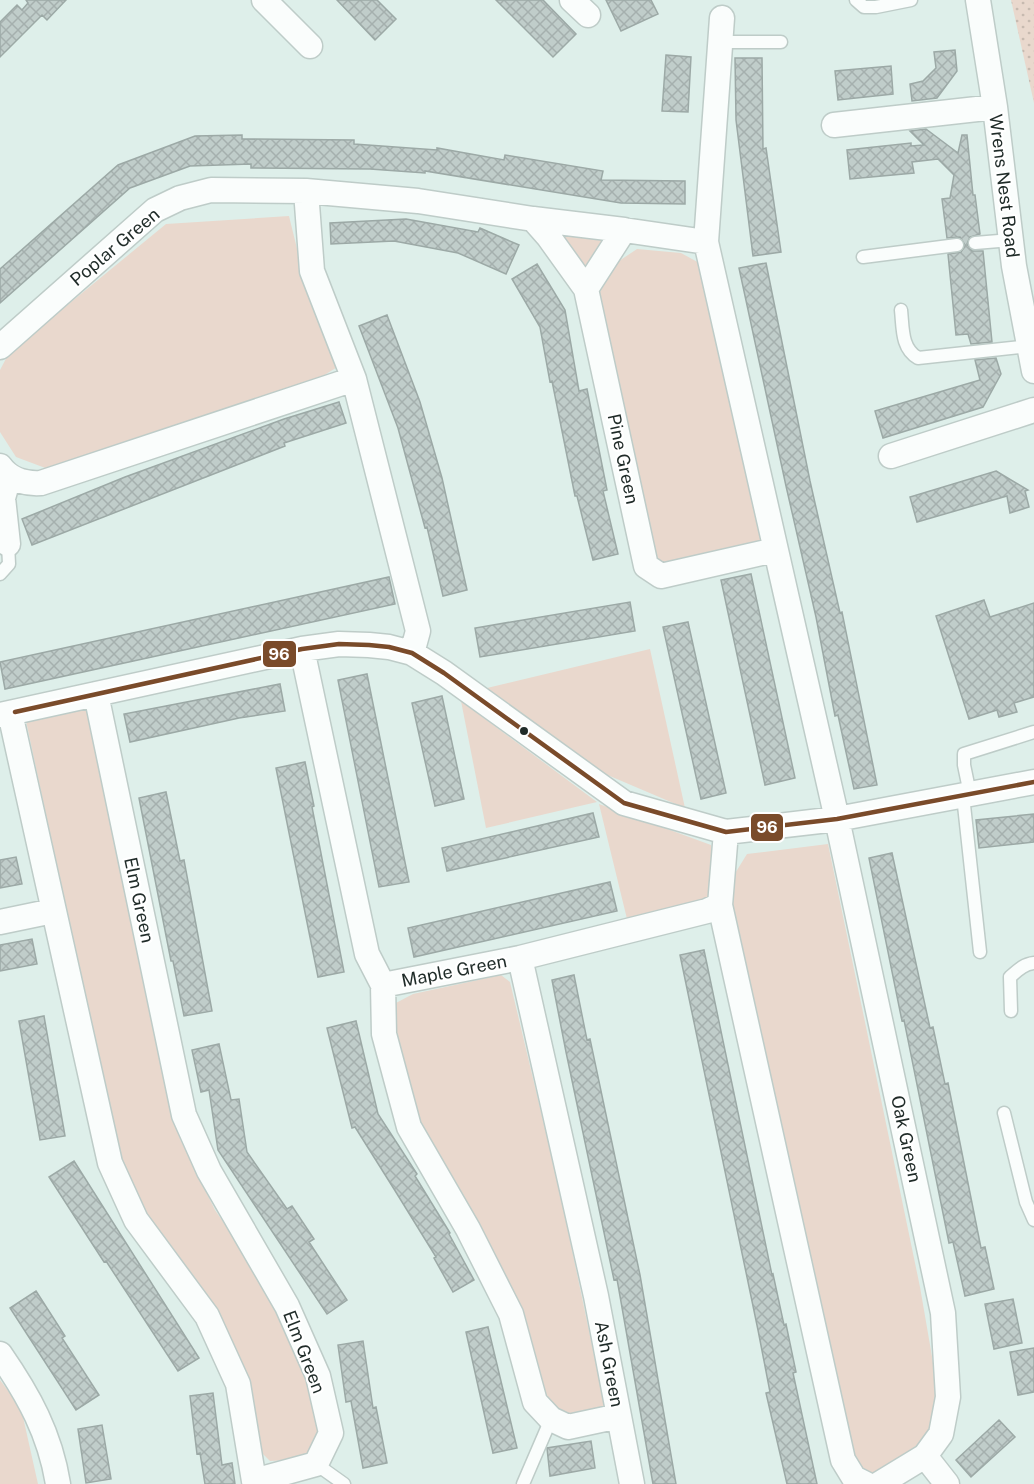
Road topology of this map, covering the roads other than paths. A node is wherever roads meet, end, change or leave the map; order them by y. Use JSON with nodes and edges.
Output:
{"nodes":[{"id":1,"x":264,"y":0,"type":"edge"},
{"id":2,"x":856,"y":0,"type":"edge"},
{"id":3,"x":910,"y":0,"type":"edge"},
{"id":4,"x":978,"y":0,"type":"edge"},
{"id":5,"x":722,"y":18,"type":"dead end"},
{"id":6,"x":720,"y":42,"type":"junction"},
{"id":7,"x":781,"y":42,"type":"dead end"},
{"id":8,"x":310,"y":45,"type":"dead end"},
{"id":9,"x":994,"y":107,"type":"junction"},
{"id":10,"x":834,"y":125,"type":"dead end"},
{"id":11,"x":306,"y":191,"type":"junction"},
{"id":12,"x":533,"y":219,"type":"junction"},
{"id":13,"x":624,"y":230,"type":"junction"},
{"id":14,"x":1011,"y":240,"type":"junction"},
{"id":15,"x":706,"y":242,"type":"junction"},
{"id":16,"x":975,"y":243,"type":"dead end"},
{"id":17,"x":957,"y":244,"type":"dead end"},
{"id":18,"x":863,"y":257,"type":"dead end"},
{"id":19,"x":586,"y":289,"type":"junction"},
{"id":20,"x":901,"y":310,"type":"dead end"},
{"id":21,"x":1029,"y":346,"type":"junction"},
{"id":22,"x":0,"y":347,"type":"edge"},
{"id":23,"x":1034,"y":371,"type":"edge"},
{"id":24,"x":354,"y":379,"type":"junction"},
{"id":25,"x":1034,"y":410,"type":"edge"},
{"id":26,"x":891,"y":456,"type":"dead end"},
{"id":27,"x":5,"y":472,"type":"edge"},
{"id":28,"x":8,"y":544,"type":"joint"},
{"id":29,"x":775,"y":549,"type":"junction"},
{"id":30,"x":0,"y":574,"type":"edge"},
{"id":31,"x":302,"y":649,"type":"junction"},
{"id":32,"x":412,"y":653,"type":"junction"},
{"id":33,"x":96,"y":694,"type":"junction"},
{"id":34,"x":5,"y":714,"type":"edge"},
{"id":35,"x":1034,"y":732,"type":"edge"},
{"id":36,"x":1034,"y":782,"type":"edge"},
{"id":37,"x":967,"y":795,"type":"junction"},
{"id":38,"x":837,"y":819,"type":"junction"},
{"id":39,"x":726,"y":832,"type":"junction"},
{"id":40,"x":720,"y":905,"type":"junction"},
{"id":41,"x":53,"y":911,"type":"junction"},
{"id":42,"x":0,"y":922,"type":"edge"},
{"id":43,"x":980,"y":952,"type":"dead end"},
{"id":44,"x":520,"y":958,"type":"junction"},
{"id":45,"x":1034,"y":963,"type":"edge"},
{"id":46,"x":383,"y":985,"type":"junction"},
{"id":47,"x":1011,"y":1011,"type":"dead end"},
{"id":48,"x":1004,"y":1113,"type":"dead end"},
{"id":49,"x":1034,"y":1220,"type":"edge"},
{"id":50,"x":0,"y":1354,"type":"edge"},
{"id":51,"x":619,"y":1416,"type":"junction"},
{"id":52,"x":551,"y":1419,"type":"junction"},
{"id":53,"x":925,"y":1456,"type":"junction"},
{"id":54,"x":316,"y":1464,"type":"junction"},
{"id":55,"x":857,"y":1482,"type":"edge"},
{"id":56,"x":255,"y":1483,"type":"edge"},
{"id":57,"x":58,"y":1484,"type":"edge"},
{"id":58,"x":344,"y":1484,"type":"edge"},
{"id":59,"x":523,"y":1484,"type":"edge"},
{"id":60,"x":632,"y":1484,"type":"edge"},
{"id":61,"x":879,"y":1484,"type":"edge"},
{"id":62,"x":947,"y":1484,"type":"edge"}],
"edges":[{"from":1,"to":8,"type":"street"},
{"from":2,"to":3,"type":"lane"},
{"from":4,"to":9,"type":"street","name":"Wrens Nest Road"},
{"from":5,"to":6,"type":"street"},
{"from":6,"to":7,"type":"lane"},
{"from":6,"to":15,"type":"street"},
{"from":9,"to":10,"type":"street"},
{"from":9,"to":14,"type":"street","name":"Wrens Nest Road"},
{"from":11,"to":12,"type":"street"},
{"from":11,"to":22,"type":"street","name":"Poplar Green"},
{"from":11,"to":24,"type":"street"},
{"from":12,"to":13,"type":"street"},
{"from":12,"to":19,"type":"street"},
{"from":13,"to":15,"type":"street"},
{"from":13,"to":19,"type":"street"},
{"from":14,"to":16,"type":"lane"},
{"from":14,"to":21,"type":"street","name":"Wrens Nest Road"},
{"from":15,"to":29,"type":"street"},
{"from":17,"to":18,"type":"lane"},
{"from":19,"to":29,"type":"street","name":"Pine Green"},
{"from":20,"to":21,"type":"lane"},
{"from":21,"to":23,"type":"street","name":"Wrens Nest Road"},
{"from":24,"to":27,"type":"street"},
{"from":24,"to":32,"type":"street"},
{"from":25,"to":26,"type":"street"},
{"from":27,"to":28,"type":"street"},
{"from":28,"to":30,"type":"lane"},
{"from":29,"to":38,"type":"street"},
{"from":31,"to":32,"type":"street"},
{"from":31,"to":33,"type":"street"},
{"from":31,"to":46,"type":"street","name":"Maple Green"},
{"from":32,"to":39,"type":"street"},
{"from":33,"to":34,"type":"street"},
{"from":33,"to":54,"type":"street","name":"Elm Green"},
{"from":34,"to":41,"type":"street"},
{"from":35,"to":37,"type":"lane"},
{"from":36,"to":37,"type":"street"},
{"from":37,"to":38,"type":"street"},
{"from":37,"to":43,"type":"lane"},
{"from":38,"to":39,"type":"street"},
{"from":38,"to":53,"type":"street","name":"Oak Green"},
{"from":39,"to":40,"type":"street"},
{"from":40,"to":44,"type":"street","name":"Maple Green"},
{"from":40,"to":55,"type":"street"},
{"from":41,"to":42,"type":"street"},
{"from":41,"to":56,"type":"street"},
{"from":44,"to":46,"type":"street","name":"Maple Green"},
{"from":44,"to":51,"type":"street","name":"Ash Green"},
{"from":45,"to":47,"type":"lane"},
{"from":46,"to":52,"type":"street"},
{"from":48,"to":49,"type":"lane"},
{"from":50,"to":57,"type":"street"},
{"from":51,"to":52,"type":"street","name":"Ash Green"},
{"from":51,"to":60,"type":"street"},
{"from":52,"to":59,"type":"lane"},
{"from":53,"to":61,"type":"street","name":"Oak Green"},
{"from":53,"to":62,"type":"street"},
{"from":54,"to":56,"type":"street"},
{"from":54,"to":58,"type":"lane"}]}
